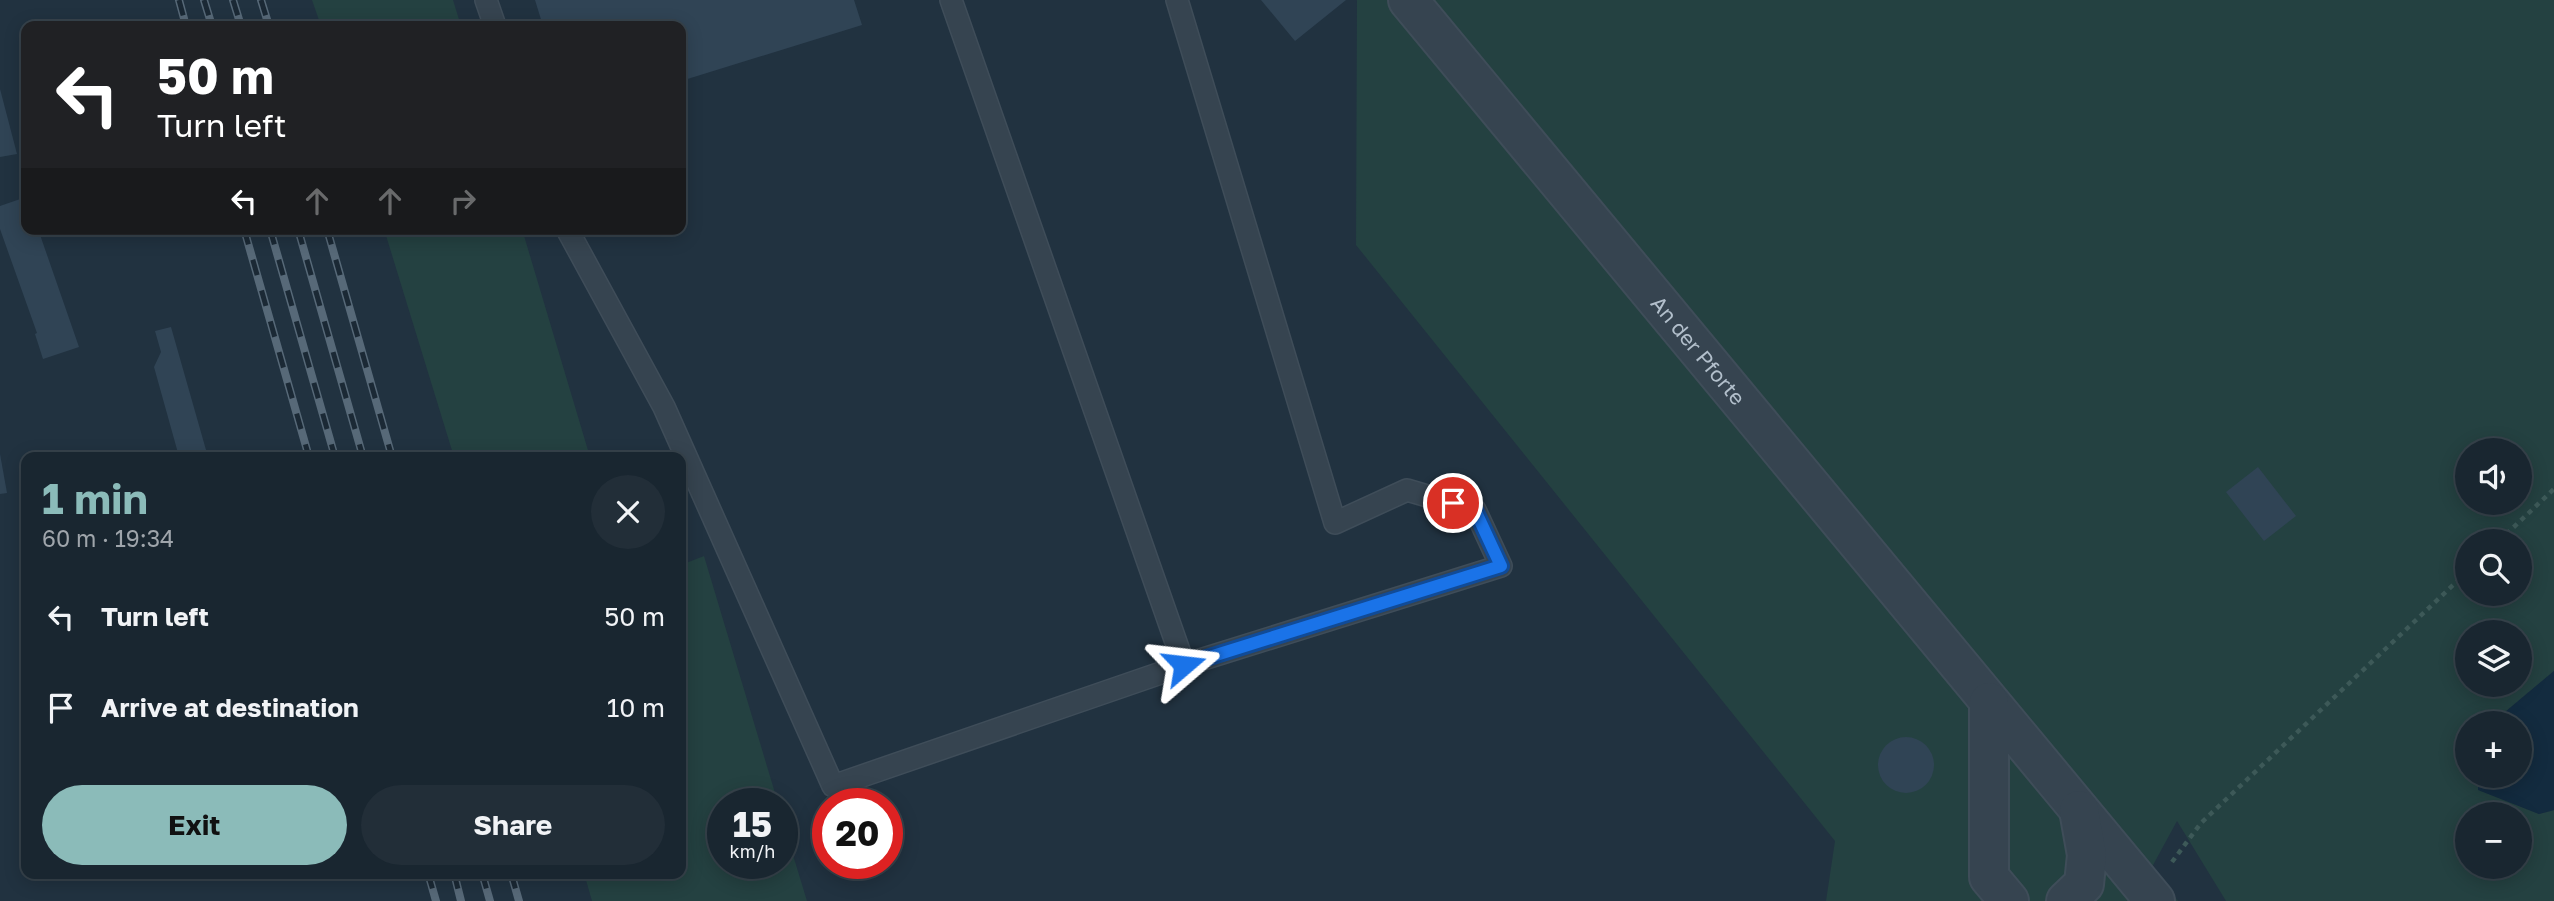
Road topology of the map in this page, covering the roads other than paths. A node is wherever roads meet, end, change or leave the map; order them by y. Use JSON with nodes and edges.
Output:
{"nodes":[{"id":1,"x":486,"y":0,"type":"edge"},
{"id":2,"x":951,"y":0,"type":"edge"},
{"id":3,"x":1177,"y":0,"type":"edge"},
{"id":4,"x":1408,"y":0,"type":"edge"},
{"id":5,"x":493,"y":21,"type":"edge"},
{"id":6,"x":570,"y":235,"type":"edge"},
{"id":7,"x":684,"y":452,"type":"edge"},
{"id":8,"x":686,"y":456,"type":"edge"},
{"id":9,"x":1184,"y":665,"type":"junction"},
{"id":10,"x":1989,"y":702,"type":"junction"},
{"id":11,"x":2079,"y":810,"type":"junction"},
{"id":12,"x":1995,"y":893,"type":"edge"},
{"id":13,"x":2151,"y":897,"type":"edge"},
{"id":14,"x":2066,"y":901,"type":"edge"}],
"edges":[{"from":1,"to":5,"type":"lane"},
{"from":2,"to":9,"type":"lane"},
{"from":3,"to":9,"type":"lane"},
{"from":4,"to":10,"type":"street","name":"An der Pforte"},
{"from":6,"to":7,"type":"lane"},
{"from":8,"to":9,"type":"lane"},
{"from":10,"to":11,"type":"street","name":"An der Pforte"},
{"from":10,"to":12,"type":"street"},
{"from":11,"to":13,"type":"street","name":"An der Pforte"},
{"from":11,"to":14,"type":"street","name":"An der Pforte"}]}
